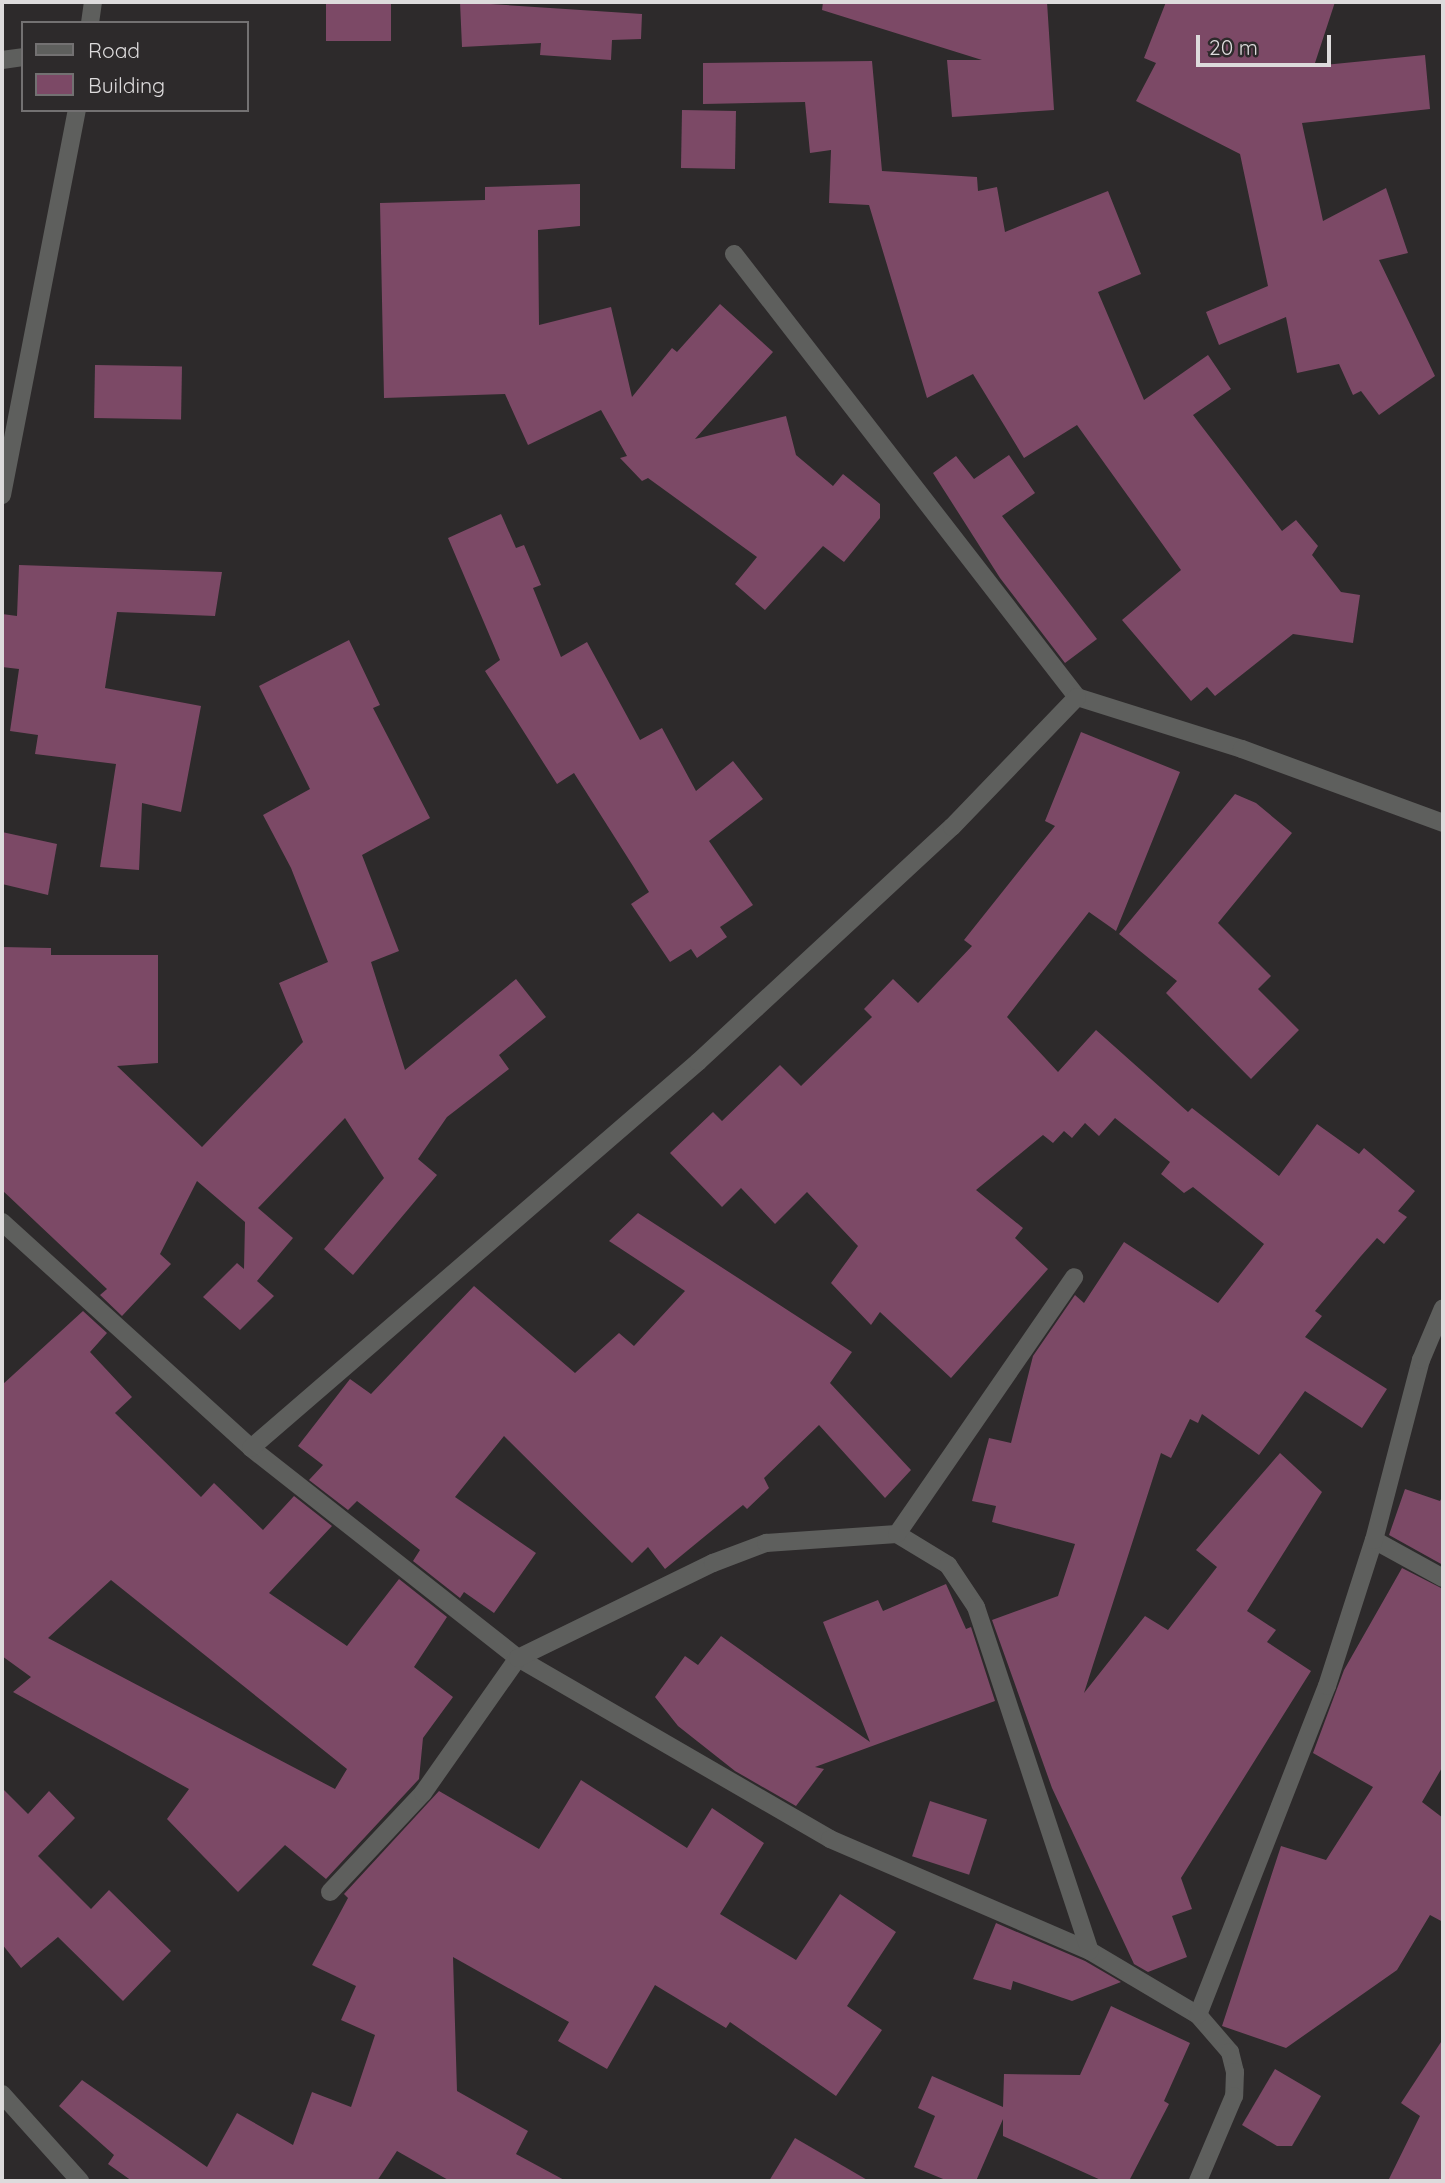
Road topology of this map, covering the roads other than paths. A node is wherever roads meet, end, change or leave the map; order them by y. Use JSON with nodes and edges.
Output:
{"nodes":[{"id":1,"x":93,"y":2,"type":"edge"},
{"id":2,"x":90,"y":21,"type":"edge"},
{"id":3,"x":21,"y":57,"type":"edge"},
{"id":4,"x":2,"y":61,"type":"edge"},
{"id":5,"x":77,"y":112,"type":"edge"},
{"id":6,"x":734,"y":254,"type":"dead end"},
{"id":7,"x":2,"y":495,"type":"edge"},
{"id":8,"x":1077,"y":697,"type":"junction"},
{"id":9,"x":1443,"y":822,"type":"edge"},
{"id":10,"x":2,"y":1222,"type":"edge"},
{"id":11,"x":1074,"y":1277,"type":"dead end"},
{"id":12,"x":1443,"y":1308,"type":"edge"},
{"id":13,"x":251,"y":1448,"type":"junction"},
{"id":14,"x":897,"y":1534,"type":"junction"},
{"id":15,"x":1374,"y":1540,"type":"junction"},
{"id":16,"x":1443,"y":1578,"type":"edge"},
{"id":17,"x":518,"y":1658,"type":"junction"},
{"id":18,"x":330,"y":1892,"type":"dead end"},
{"id":19,"x":1090,"y":1951,"type":"junction"},
{"id":20,"x":1198,"y":2015,"type":"junction"},
{"id":21,"x":2,"y":2094,"type":"edge"},
{"id":22,"x":80,"y":2181,"type":"edge"},
{"id":23,"x":1198,"y":2181,"type":"edge"}],
"edges":[{"from":1,"to":2,"type":"street"},
{"from":3,"to":4,"type":"street"},
{"from":5,"to":7,"type":"street"},
{"from":6,"to":8,"type":"street"},
{"from":8,"to":9,"type":"street"},
{"from":8,"to":13,"type":"street"},
{"from":10,"to":13,"type":"street"},
{"from":11,"to":14,"type":"street"},
{"from":12,"to":15,"type":"street"},
{"from":13,"to":17,"type":"street"},
{"from":14,"to":17,"type":"street"},
{"from":14,"to":19,"type":"street"},
{"from":15,"to":16,"type":"street"},
{"from":15,"to":20,"type":"street"},
{"from":17,"to":18,"type":"street"},
{"from":17,"to":19,"type":"street"},
{"from":19,"to":20,"type":"street"},
{"from":20,"to":23,"type":"street"},
{"from":21,"to":22,"type":"street"}]}
